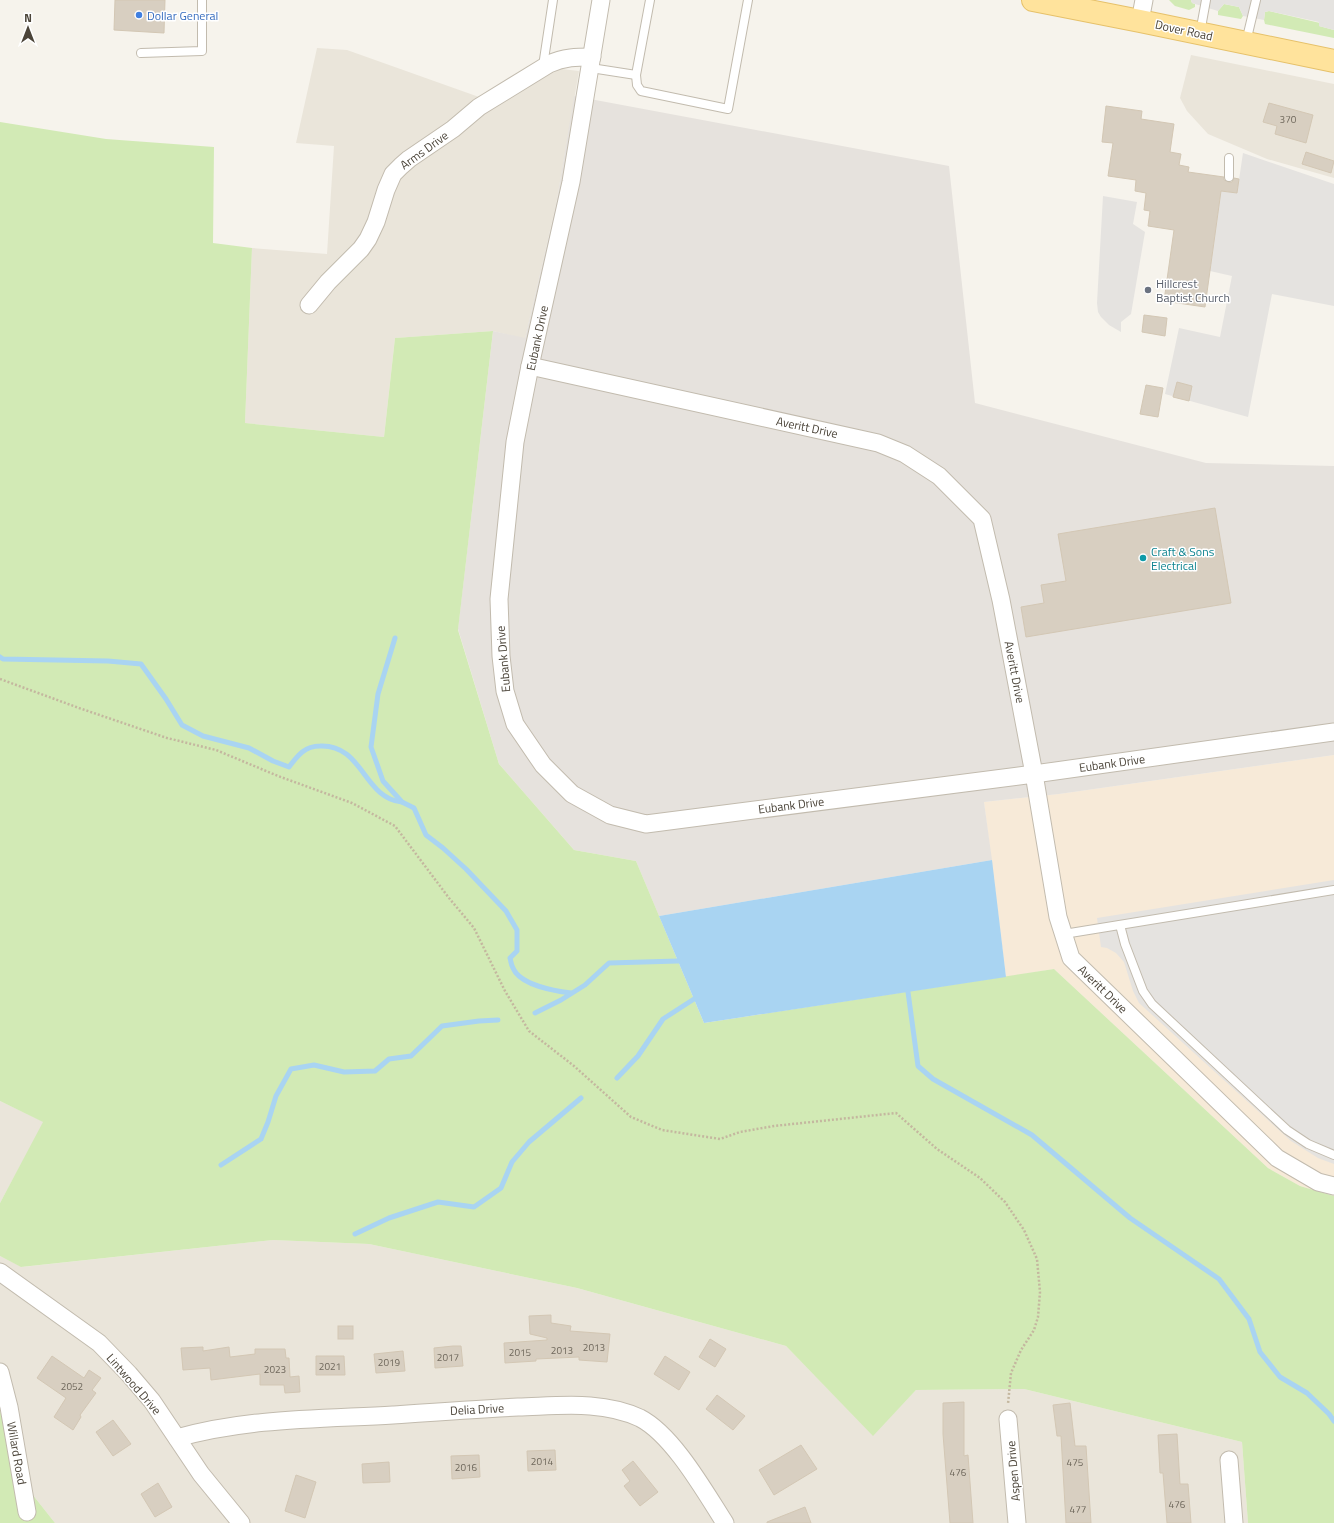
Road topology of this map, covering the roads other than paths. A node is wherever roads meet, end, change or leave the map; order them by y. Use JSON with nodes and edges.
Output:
{"nodes":[{"id":1,"x":202,"y":0,"type":"edge"},
{"id":2,"x":553,"y":0,"type":"edge"},
{"id":3,"x":601,"y":0,"type":"edge"},
{"id":4,"x":650,"y":0,"type":"edge"},
{"id":5,"x":748,"y":0,"type":"edge"},
{"id":6,"x":1033,"y":0,"type":"edge"},
{"id":7,"x":1206,"y":0,"type":"edge"},
{"id":8,"x":1256,"y":0,"type":"edge"},
{"id":9,"x":1142,"y":10,"type":"edge"},
{"id":10,"x":1200,"y":33,"type":"junction"},
{"id":11,"x":1246,"y":43,"type":"junction"},
{"id":12,"x":141,"y":53,"type":"dead end"},
{"id":13,"x":1334,"y":61,"type":"edge"},
{"id":14,"x":592,"y":62,"type":"junction"},
{"id":15,"x":543,"y":68,"type":"junction"},
{"id":16,"x":636,"y":75,"type":"junction"},
{"id":17,"x":1229,"y":158,"type":"dead end"},
{"id":18,"x":1229,"y":177,"type":"dead end"},
{"id":19,"x":309,"y":305,"type":"dead end"},
{"id":20,"x":530,"y":366,"type":"junction"},
{"id":21,"x":1334,"y":732,"type":"edge"},
{"id":22,"x":1034,"y":774,"type":"junction"},
{"id":23,"x":1334,"y":890,"type":"edge"},
{"id":24,"x":1120,"y":925,"type":"junction"},
{"id":25,"x":1064,"y":934,"type":"junction"},
{"id":26,"x":1334,"y":1155,"type":"edge"},
{"id":27,"x":1334,"y":1186,"type":"edge"},
{"id":28,"x":0,"y":1272,"type":"edge"},
{"id":29,"x":0,"y":1372,"type":"edge"},
{"id":30,"x":1008,"y":1419,"type":"road end"},
{"id":31,"x":177,"y":1438,"type":"junction"},
{"id":32,"x":1229,"y":1460,"type":"dead end"},
{"id":33,"x":27,"y":1512,"type":"dead end"},
{"id":34,"x":241,"y":1523,"type":"edge"},
{"id":35,"x":725,"y":1523,"type":"edge"},
{"id":36,"x":1017,"y":1523,"type":"edge"},
{"id":37,"x":1234,"y":1523,"type":"edge"}],
"edges":[{"from":1,"to":12,"type":"lane"},
{"from":2,"to":15,"type":"lane"},
{"from":3,"to":14,"type":"street","name":"Eubank Drive"},
{"from":4,"to":16,"type":"lane"},
{"from":5,"to":16,"type":"lane"},
{"from":6,"to":9,"type":"main road","name":"Dover Road"},
{"from":7,"to":10,"type":"lane"},
{"from":8,"to":11,"type":"lane"},
{"from":9,"to":10,"type":"main road","name":"Dover Road"},
{"from":10,"to":11,"type":"main road","name":"Dover Road"},
{"from":11,"to":13,"type":"main road","name":"Dover Road"},
{"from":14,"to":15,"type":"street","name":"Arms Drive"},
{"from":14,"to":16,"type":"lane"},
{"from":14,"to":20,"type":"street","name":"Eubank Drive"},
{"from":15,"to":19,"type":"street","name":"Arms Drive"},
{"from":17,"to":18,"type":"lane"},
{"from":20,"to":22,"type":"street","name":"Averitt Drive"},
{"from":20,"to":22,"type":"street","name":"Eubank Drive"},
{"from":21,"to":22,"type":"street","name":"Eubank Drive"},
{"from":22,"to":25,"type":"street","name":"Averitt Drive"},
{"from":23,"to":24,"type":"lane"},
{"from":24,"to":25,"type":"lane"},
{"from":24,"to":26,"type":"lane"},
{"from":25,"to":27,"type":"street","name":"Averitt Drive"},
{"from":28,"to":31,"type":"street","name":"Lintwood Drive"},
{"from":29,"to":33,"type":"street","name":"Willard Road"},
{"from":30,"to":36,"type":"street","name":"Aspen Drive"},
{"from":31,"to":34,"type":"street","name":"Lintwood Drive"},
{"from":31,"to":35,"type":"street","name":"Delia Drive"},
{"from":32,"to":37,"type":"street"}]}
